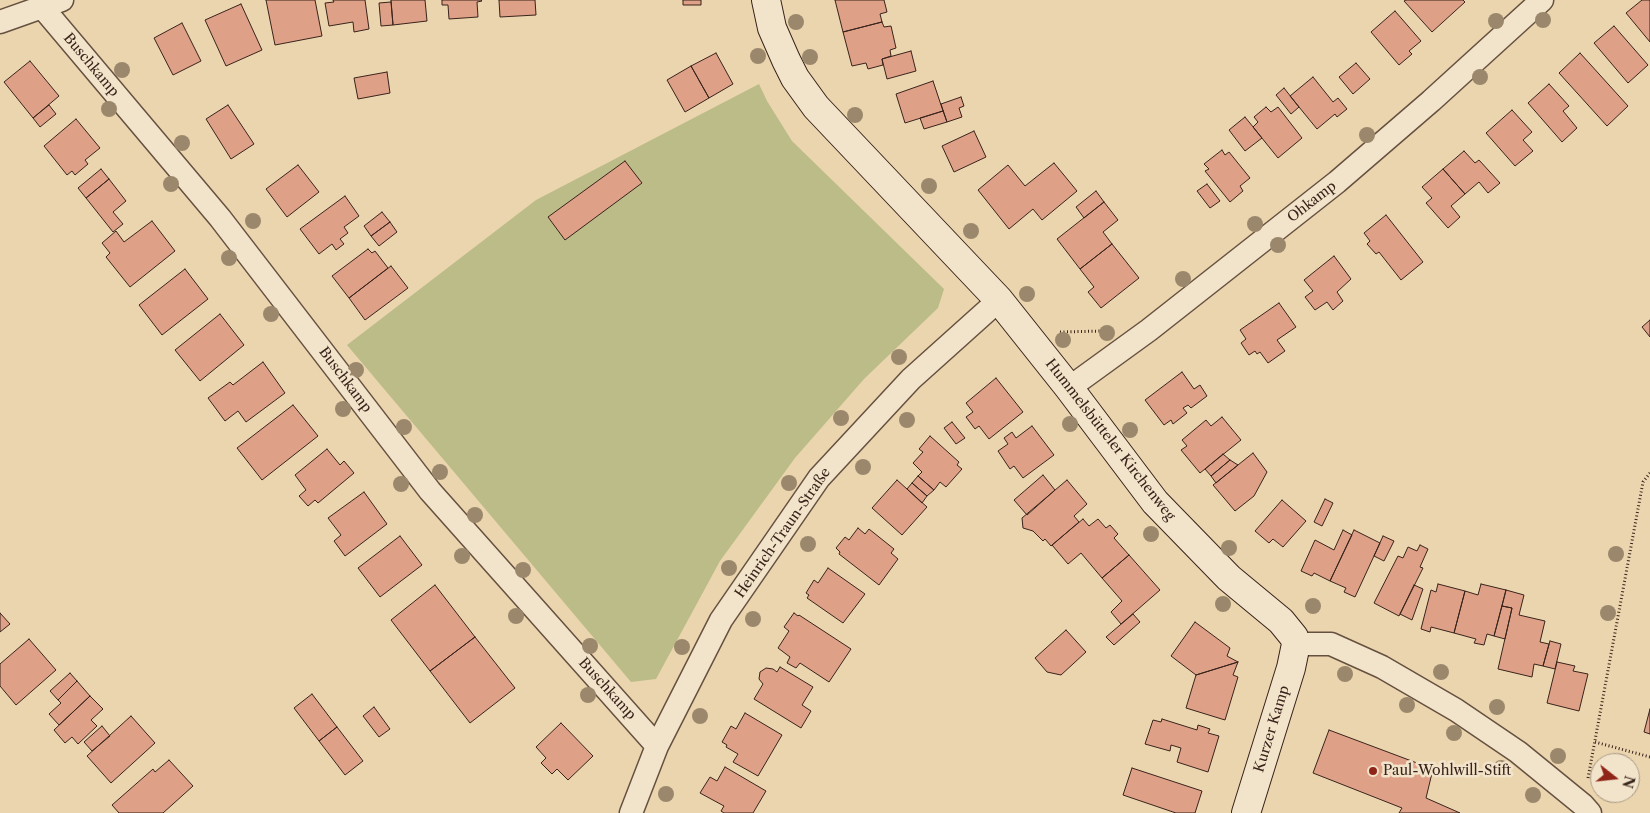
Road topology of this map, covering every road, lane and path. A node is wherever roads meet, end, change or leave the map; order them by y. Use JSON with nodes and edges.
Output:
{"nodes":[{"id":1,"x":766,"y":0,"type":"edge"},
{"id":2,"x":1542,"y":0,"type":"edge"},
{"id":3,"x":52,"y":4,"type":"edge"},
{"id":4,"x":0,"y":22,"type":"edge"},
{"id":5,"x":999,"y":300,"type":"junction"},
{"id":6,"x":1149,"y":330,"type":"junction"},
{"id":7,"x":1026,"y":333,"type":"junction"},
{"id":8,"x":1069,"y":388,"type":"junction"},
{"id":9,"x":1650,"y":473,"type":"edge"},
{"id":10,"x":1296,"y":644,"type":"junction"},
{"id":11,"x":1594,"y":742,"type":"junction"},
{"id":12,"x":658,"y":746,"type":"junction"},
{"id":13,"x":1650,"y":757,"type":"edge"},
{"id":14,"x":1586,"y":809,"type":"edge"},
{"id":15,"x":630,"y":813,"type":"edge"},
{"id":16,"x":1246,"y":813,"type":"edge"}],
"edges":[{"from":1,"to":5,"type":"street","name":"Hummelsbütteler Kirchenweg"},
{"from":2,"to":6,"type":"street","name":"Ohkamp"},
{"from":3,"to":4,"type":"street"},
{"from":3,"to":12,"type":"street","name":"Buschkamp"},
{"from":5,"to":7,"type":"street","name":"Hummelsbütteler Kirchenweg"},
{"from":5,"to":12,"type":"street","name":"Heinrich-Traun-Straße"},
{"from":6,"to":7,"type":"path"},
{"from":6,"to":8,"type":"street","name":"Ohkamp"},
{"from":7,"to":8,"type":"street","name":"Hummelsbütteler Kirchenweg"},
{"from":8,"to":10,"type":"street","name":"Hummelsbütteler Kirchenweg"},
{"from":9,"to":11,"type":"path"},
{"from":10,"to":14,"type":"street"},
{"from":10,"to":16,"type":"street","name":"Kurzer Kamp"},
{"from":11,"to":13,"type":"path"},
{"from":11,"to":14,"type":"path"},
{"from":12,"to":15,"type":"street","name":"Heinrich-Traun-Straße"}]}
